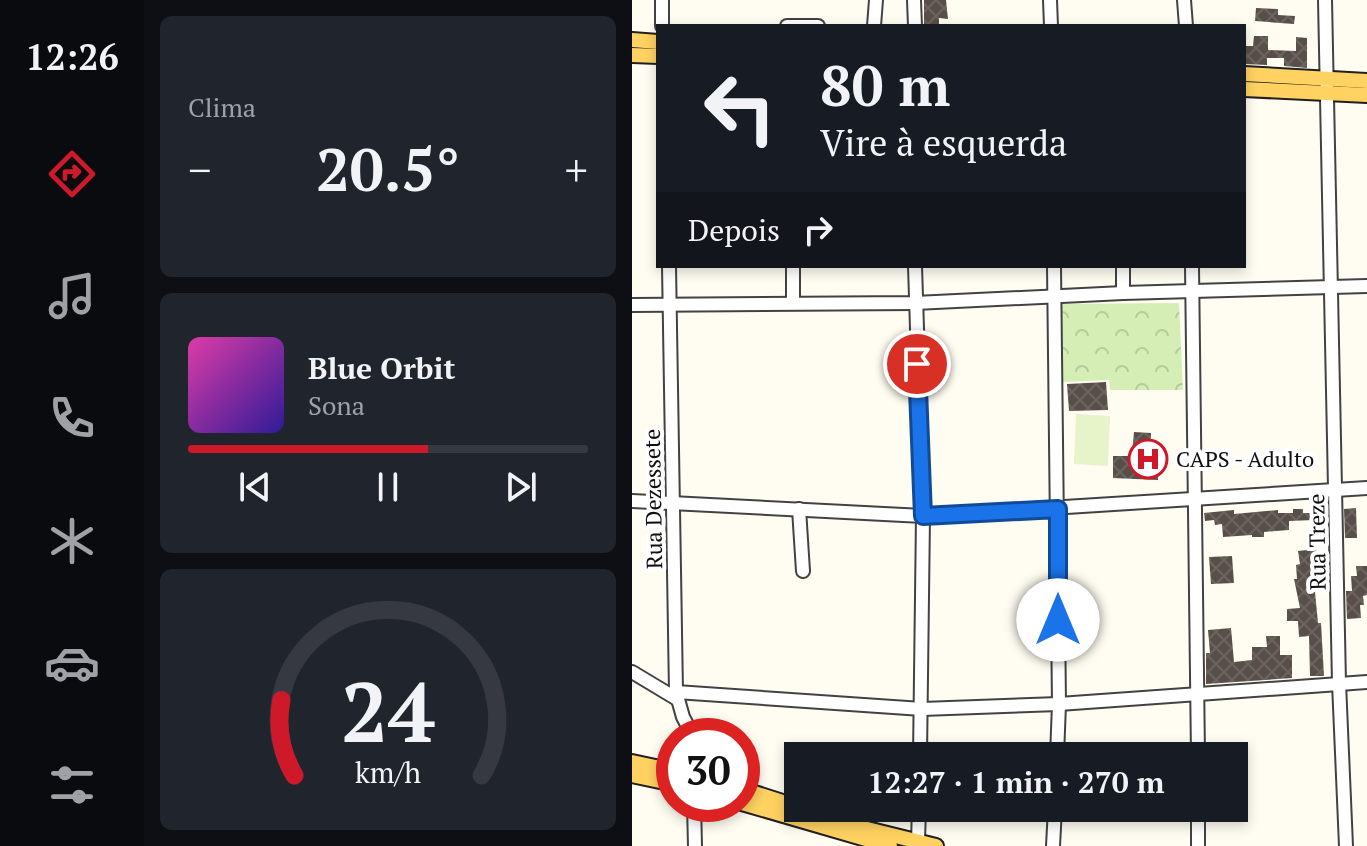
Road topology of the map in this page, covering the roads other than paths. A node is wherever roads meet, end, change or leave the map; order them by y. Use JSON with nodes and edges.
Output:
{"nodes":[{"id":1,"x":662,"y":0,"type":"edge"},
{"id":2,"x":876,"y":0,"type":"edge"},
{"id":3,"x":914,"y":0,"type":"edge"},
{"id":4,"x":1050,"y":0,"type":"edge"},
{"id":5,"x":1184,"y":0,"type":"edge"},
{"id":6,"x":1325,"y":0,"type":"edge"},
{"id":7,"x":662,"y":24,"type":"edge"},
{"id":8,"x":874,"y":24,"type":"edge"},
{"id":9,"x":915,"y":24,"type":"edge"},
{"id":10,"x":1051,"y":24,"type":"edge"},
{"id":11,"x":1186,"y":24,"type":"edge"},
{"id":12,"x":632,"y":40,"type":"edge"},
{"id":13,"x":656,"y":42,"type":"edge"},
{"id":14,"x":632,"y":55,"type":"edge"},
{"id":15,"x":656,"y":56,"type":"edge"},
{"id":16,"x":1246,"y":74,"type":"edge"},
{"id":17,"x":1270,"y":75,"type":"junction"},
{"id":18,"x":1367,"y":81,"type":"edge"},
{"id":19,"x":1327,"y":86,"type":"junction"},
{"id":20,"x":1246,"y":89,"type":"edge"},
{"id":21,"x":1270,"y":91,"type":"junction"},
{"id":22,"x":1367,"y":95,"type":"edge"},
{"id":23,"x":669,"y":268,"type":"edge"},
{"id":24,"x":793,"y":268,"type":"edge"},
{"id":25,"x":915,"y":268,"type":"edge"},
{"id":26,"x":1054,"y":268,"type":"edge"},
{"id":27,"x":1123,"y":268,"type":"edge"},
{"id":28,"x":1192,"y":268,"type":"edge"},
{"id":29,"x":1367,"y":286,"type":"edge"},
{"id":30,"x":1332,"y":287,"type":"junction"},
{"id":31,"x":1191,"y":290,"type":"junction"},
{"id":32,"x":1123,"y":293,"type":"junction"},
{"id":33,"x":1053,"y":296,"type":"junction"},
{"id":34,"x":793,"y":303,"type":"junction"},
{"id":35,"x":915,"y":303,"type":"junction"},
{"id":36,"x":632,"y":305,"type":"edge"},
{"id":37,"x":670,"y":306,"type":"junction"},
{"id":38,"x":1367,"y":488,"type":"edge"},
{"id":39,"x":1337,"y":490,"type":"junction"},
{"id":40,"x":1196,"y":500,"type":"junction"},
{"id":41,"x":632,"y":501,"type":"edge"},
{"id":42,"x":673,"y":502,"type":"junction"},
{"id":43,"x":799,"y":509,"type":"junction"},
{"id":44,"x":1058,"y":509,"type":"junction"},
{"id":45,"x":923,"y":516,"type":"junction"},
{"id":46,"x":803,"y":571,"type":"dead end"},
{"id":47,"x":632,"y":672,"type":"edge"},
{"id":48,"x":1367,"y":682,"type":"edge"},
{"id":49,"x":1339,"y":683,"type":"junction"},
{"id":50,"x":676,"y":696,"type":"junction"},
{"id":51,"x":1198,"y":696,"type":"junction"},
{"id":52,"x":1059,"y":704,"type":"junction"},
{"id":53,"x":922,"y":709,"type":"junction"},
{"id":54,"x":684,"y":718,"type":"edge"},
{"id":55,"x":921,"y":742,"type":"edge"},
{"id":56,"x":1058,"y":742,"type":"edge"},
{"id":57,"x":1198,"y":742,"type":"edge"},
{"id":58,"x":632,"y":762,"type":"edge"},
{"id":59,"x":656,"y":767,"type":"edge"},
{"id":60,"x":632,"y":775,"type":"edge"},
{"id":61,"x":656,"y":780,"type":"edge"},
{"id":62,"x":760,"y":795,"type":"edge"},
{"id":63,"x":784,"y":803,"type":"edge"},
{"id":64,"x":760,"y":808,"type":"edge"},
{"id":65,"x":694,"y":822,"type":"edge"},
{"id":66,"x":843,"y":822,"type":"edge"},
{"id":67,"x":919,"y":822,"type":"edge"},
{"id":68,"x":1054,"y":822,"type":"edge"},
{"id":69,"x":1198,"y":822,"type":"edge"},
{"id":70,"x":918,"y":841,"type":"junction"},
{"id":71,"x":695,"y":846,"type":"edge"},
{"id":72,"x":890,"y":846,"type":"edge"},
{"id":73,"x":936,"y":846,"type":"edge"},
{"id":74,"x":1053,"y":846,"type":"edge"},
{"id":75,"x":1198,"y":846,"type":"edge"},
{"id":76,"x":1346,"y":846,"type":"edge"}],
"edges":[{"from":1,"to":7,"type":"street"},
{"from":2,"to":8,"type":"street"},
{"from":3,"to":9,"type":"street"},
{"from":4,"to":10,"type":"street"},
{"from":5,"to":11,"type":"street"},
{"from":6,"to":19,"type":"street","name":"Rua Treze"},
{"from":12,"to":13,"type":"main road"},
{"from":14,"to":15,"type":"main road"},
{"from":16,"to":17,"type":"main road"},
{"from":17,"to":19,"type":"main road"},
{"from":17,"to":21,"type":"main road"},
{"from":18,"to":19,"type":"main road"},
{"from":19,"to":21,"type":"main road"},
{"from":19,"to":22,"type":"main road"},
{"from":19,"to":30,"type":"street","name":"Rua Treze"},
{"from":20,"to":21,"type":"main road"},
{"from":23,"to":37,"type":"street","name":"Rua Dezessete"},
{"from":24,"to":34,"type":"street"},
{"from":25,"to":35,"type":"street"},
{"from":26,"to":33,"type":"street"},
{"from":27,"to":32,"type":"street"},
{"from":28,"to":31,"type":"street"},
{"from":29,"to":30,"type":"street"},
{"from":30,"to":31,"type":"street"},
{"from":30,"to":39,"type":"street","name":"Rua Treze"},
{"from":31,"to":32,"type":"street"},
{"from":31,"to":40,"type":"street"},
{"from":32,"to":33,"type":"street"},
{"from":33,"to":35,"type":"street"},
{"from":33,"to":44,"type":"street"},
{"from":34,"to":35,"type":"street"},
{"from":34,"to":37,"type":"street"},
{"from":35,"to":45,"type":"street"},
{"from":36,"to":37,"type":"street"},
{"from":37,"to":42,"type":"street","name":"Rua Dezessete"},
{"from":38,"to":39,"type":"street"},
{"from":39,"to":40,"type":"street"},
{"from":39,"to":49,"type":"street","name":"Rua Treze"},
{"from":40,"to":44,"type":"street"},
{"from":40,"to":51,"type":"street"},
{"from":41,"to":42,"type":"street"},
{"from":42,"to":43,"type":"street"},
{"from":42,"to":50,"type":"street","name":"Rua Dezessete"},
{"from":43,"to":45,"type":"street"},
{"from":43,"to":46,"type":"street"},
{"from":44,"to":45,"type":"street"},
{"from":44,"to":52,"type":"street"},
{"from":45,"to":53,"type":"street"},
{"from":47,"to":50,"type":"street"},
{"from":48,"to":49,"type":"street"},
{"from":49,"to":51,"type":"street"},
{"from":49,"to":76,"type":"street","name":"Rua Treze"},
{"from":50,"to":53,"type":"street"},
{"from":50,"to":54,"type":"street","name":"Rua Dezessete"},
{"from":51,"to":52,"type":"street"},
{"from":51,"to":57,"type":"street"},
{"from":52,"to":53,"type":"street"},
{"from":52,"to":56,"type":"street"},
{"from":53,"to":55,"type":"street"},
{"from":58,"to":59,"type":"main road"},
{"from":60,"to":61,"type":"main road"},
{"from":62,"to":63,"type":"main road"},
{"from":64,"to":72,"type":"main road"},
{"from":65,"to":71,"type":"street"},
{"from":66,"to":70,"type":"main road"},
{"from":67,"to":70,"type":"street"},
{"from":68,"to":74,"type":"street"},
{"from":69,"to":75,"type":"street"},
{"from":70,"to":73,"type":"main road"}]}
